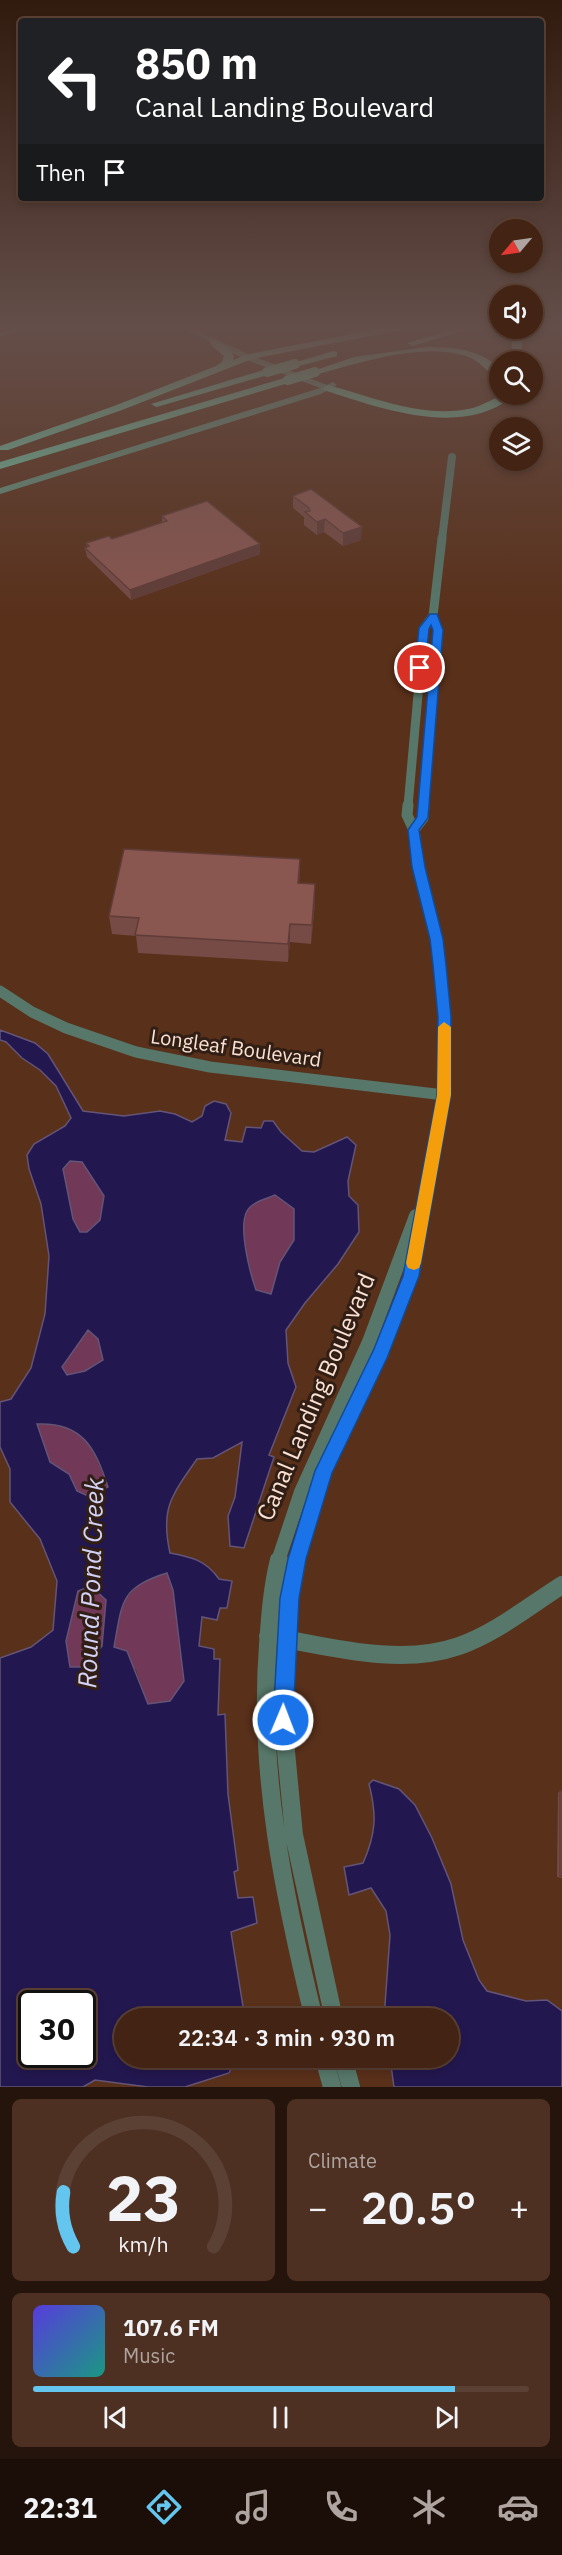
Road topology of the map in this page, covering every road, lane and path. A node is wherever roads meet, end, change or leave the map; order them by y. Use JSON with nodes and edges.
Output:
{"nodes":[{"id":1,"x":73,"y":423,"type":"edge"},
{"id":2,"x":88,"y":423,"type":"edge"},
{"id":3,"x":143,"y":423,"type":"edge"},
{"id":4,"x":212,"y":423,"type":"edge"},
{"id":5,"x":2,"y":448,"type":"edge"},
{"id":6,"x":452,"y":457,"type":"dead end"},
{"id":7,"x":0,"y":466,"type":"edge"},
{"id":8,"x":0,"y":491,"type":"edge"},
{"id":9,"x":433,"y":616,"type":"junction"},
{"id":10,"x":414,"y":830,"type":"junction"},
{"id":11,"x":0,"y":992,"type":"edge"},
{"id":12,"x":444,"y":1095,"type":"junction"},
{"id":13,"x":427,"y":1190,"type":"junction"},
{"id":14,"x":562,"y":1585,"type":"edge"},
{"id":15,"x":268,"y":1636,"type":"junction"},
{"id":16,"x":286,"y":1639,"type":"junction"},
{"id":17,"x":311,"y":2008,"type":"edge"},
{"id":18,"x":332,"y":2008,"type":"edge"},
{"id":19,"x":327,"y":2068,"type":"edge"},
{"id":20,"x":346,"y":2068,"type":"edge"},
{"id":21,"x":332,"y":2087,"type":"edge"},
{"id":22,"x":351,"y":2087,"type":"edge"}],
"edges":[{"from":1,"to":5,"type":"highway"},
{"from":2,"to":5,"type":"highway","bridge":true},
{"from":3,"to":7,"type":"highway","bridge":true},
{"from":4,"to":8,"type":"street"},
{"from":6,"to":9,"type":"street","name":"Canal Landing Boulevard"},
{"from":9,"to":10,"type":"street","name":"Canal Landing Boulevard"},
{"from":9,"to":10,"type":"street","name":"Canal Landing Boulevard"},
{"from":10,"to":12,"type":"street","name":"Canal Landing Boulevard"},
{"from":11,"to":12,"type":"street","name":"Longleaf Boulevard"},
{"from":12,"to":13,"type":"street","name":"Canal Landing Boulevard"},
{"from":13,"to":15,"type":"street","name":"Canal Landing Boulevard"},
{"from":13,"to":16,"type":"street","name":"Canal Landing Boulevard"},
{"from":14,"to":16,"type":"street"},
{"from":15,"to":16,"type":"street"},
{"from":15,"to":17,"type":"street","name":"Canal Landing Boulevard"},
{"from":16,"to":18,"type":"street","name":"Canal Landing Boulevard"},
{"from":19,"to":21,"type":"street"},
{"from":20,"to":22,"type":"street"}]}
